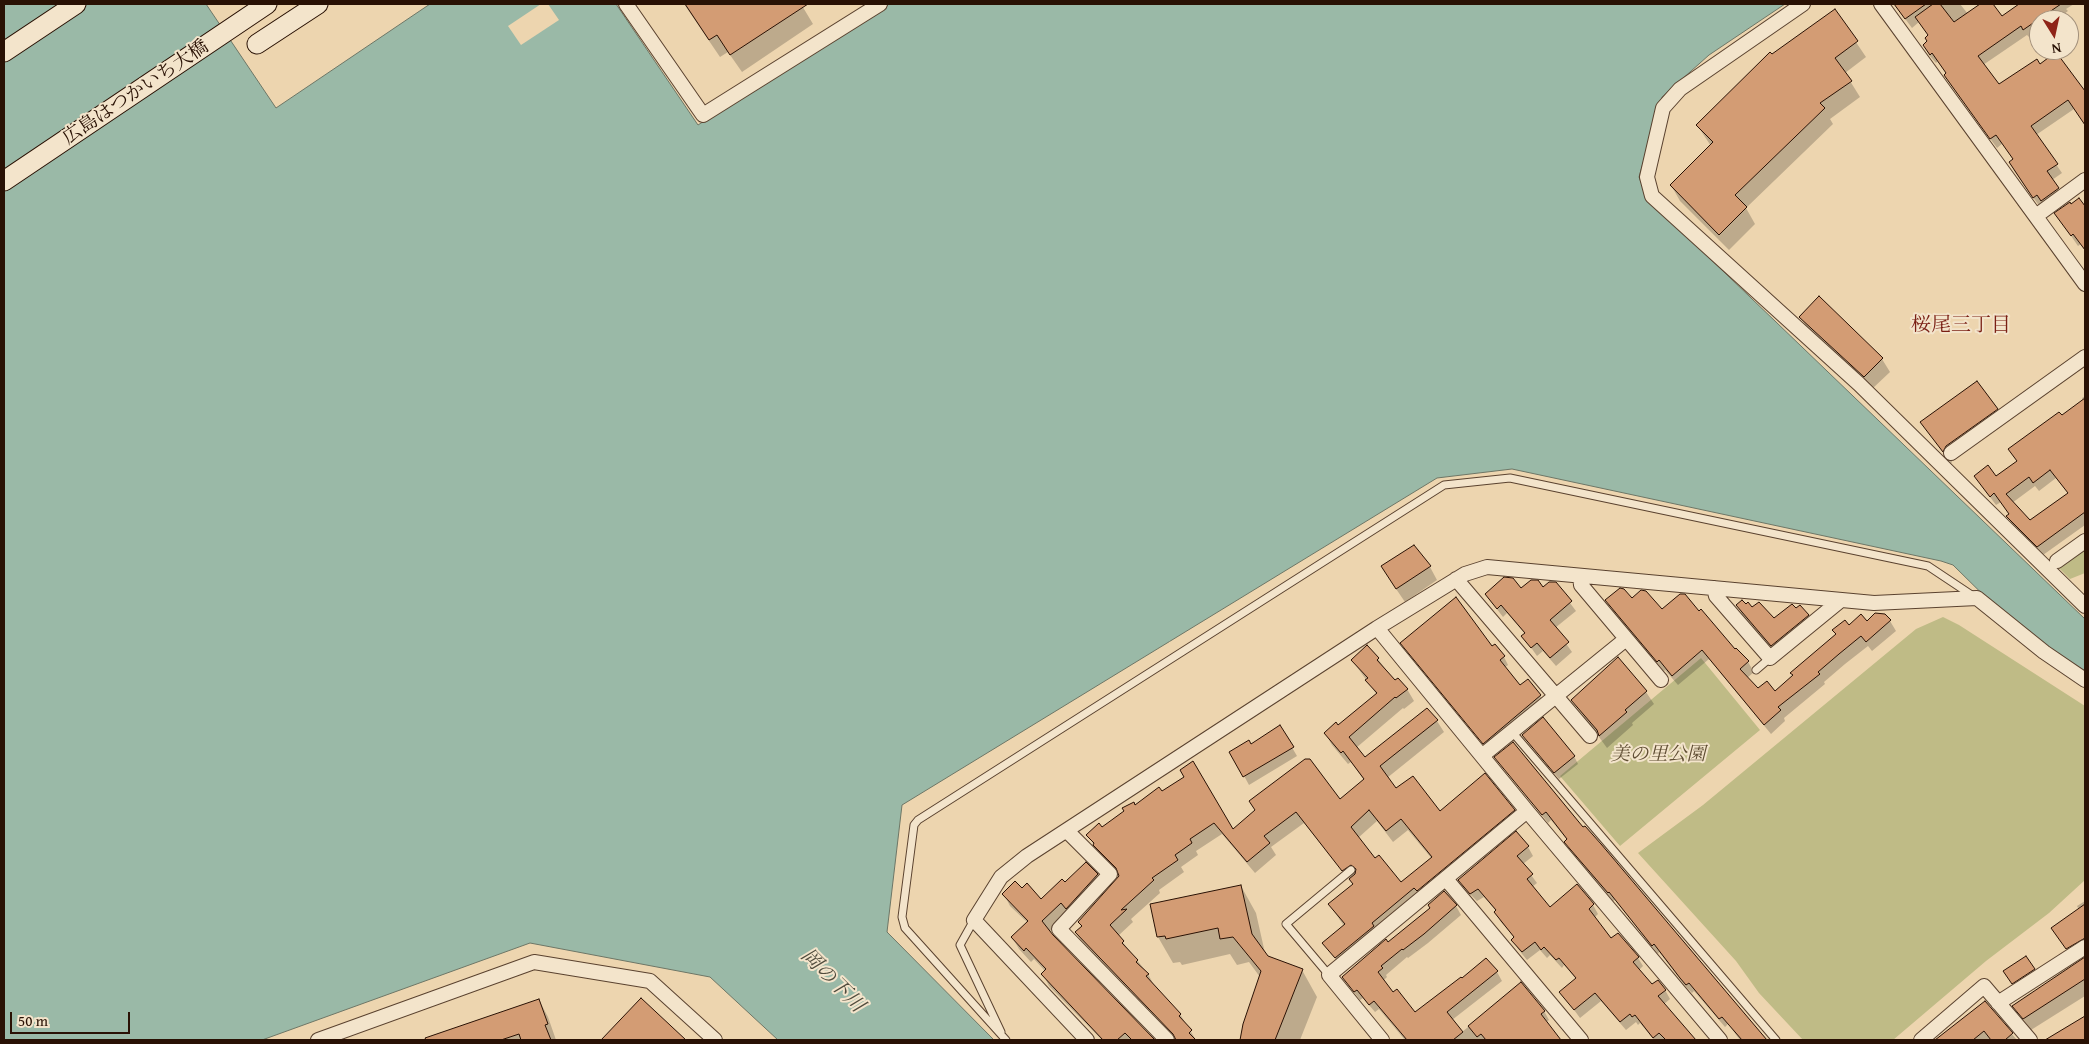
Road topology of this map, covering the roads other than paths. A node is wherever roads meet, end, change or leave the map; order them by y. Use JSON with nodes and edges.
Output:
{"nodes":[{"id":1,"x":76,"y":4,"type":"edge"},
{"id":2,"x":267,"y":4,"type":"edge"},
{"id":3,"x":318,"y":4,"type":"edge"},
{"id":4,"x":626,"y":4,"type":"edge"},
{"id":5,"x":880,"y":4,"type":"edge"},
{"id":6,"x":1803,"y":4,"type":"edge"},
{"id":7,"x":1881,"y":4,"type":"edge"},
{"id":8,"x":257,"y":44,"type":"dead end"},
{"id":9,"x":4,"y":52,"type":"edge"},
{"id":10,"x":2085,"y":180,"type":"edge"},
{"id":11,"x":4,"y":182,"type":"edge"},
{"id":12,"x":2036,"y":216,"type":"junction"},
{"id":13,"x":2085,"y":284,"type":"edge"},
{"id":14,"x":2085,"y":358,"type":"edge"},
{"id":15,"x":1951,"y":453,"type":"dead end"},
{"id":16,"x":2085,"y":541,"type":"edge"},
{"id":17,"x":2057,"y":561,"type":"dead end"},
{"id":18,"x":1580,"y":576,"type":"junction"},
{"id":19,"x":1456,"y":579,"type":"junction"},
{"id":20,"x":1714,"y":588,"type":"junction"},
{"id":21,"x":1976,"y":598,"type":"junction"},
{"id":22,"x":1841,"y":600,"type":"junction"},
{"id":23,"x":2085,"y":606,"type":"edge"},
{"id":24,"x":1377,"y":628,"type":"junction"},
{"id":25,"x":1626,"y":639,"type":"junction"},
{"id":26,"x":1770,"y":658,"type":"junction"},
{"id":27,"x":1756,"y":670,"type":"dead end"},
{"id":28,"x":1661,"y":680,"type":"dead end"},
{"id":29,"x":2085,"y":680,"type":"edge"},
{"id":30,"x":1556,"y":697,"type":"junction"},
{"id":31,"x":1513,"y":733,"type":"junction"},
{"id":32,"x":1590,"y":736,"type":"dead end"},
{"id":33,"x":1483,"y":756,"type":"junction"},
{"id":34,"x":1527,"y":811,"type":"junction"},
{"id":35,"x":1067,"y":831,"type":"junction"},
{"id":36,"x":1351,"y":870,"type":"dead end"},
{"id":37,"x":1446,"y":880,"type":"junction"},
{"id":38,"x":974,"y":920,"type":"junction"},
{"id":39,"x":2085,"y":947,"type":"edge"},
{"id":40,"x":1329,"y":975,"type":"junction"},
{"id":41,"x":1998,"y":1003,"type":"junction"},
{"id":42,"x":2022,"y":1038,"type":"edge"},
{"id":43,"x":323,"y":1039,"type":"edge"},
{"id":44,"x":715,"y":1040,"type":"edge"},
{"id":45,"x":1005,"y":1040,"type":"edge"},
{"id":46,"x":1087,"y":1040,"type":"edge"},
{"id":47,"x":1167,"y":1040,"type":"edge"},
{"id":48,"x":1382,"y":1040,"type":"edge"},
{"id":49,"x":1581,"y":1040,"type":"edge"},
{"id":50,"x":1720,"y":1040,"type":"edge"},
{"id":51,"x":1776,"y":1040,"type":"edge"},
{"id":52,"x":1921,"y":1040,"type":"edge"}],
"edges":[{"from":1,"to":9,"type":"street"},
{"from":2,"to":11,"type":"street","name":"広島はつかいち大橋"},
{"from":3,"to":8,"type":"street"},
{"from":4,"to":5,"type":"street"},
{"from":6,"to":23,"type":"street"},
{"from":7,"to":12,"type":"street"},
{"from":10,"to":12,"type":"street"},
{"from":12,"to":13,"type":"street"},
{"from":14,"to":15,"type":"street"},
{"from":16,"to":17,"type":"street"},
{"from":18,"to":19,"type":"street"},
{"from":18,"to":20,"type":"street"},
{"from":18,"to":25,"type":"street"},
{"from":19,"to":24,"type":"street"},
{"from":19,"to":30,"type":"street"},
{"from":20,"to":22,"type":"street"},
{"from":20,"to":26,"type":"street"},
{"from":21,"to":22,"type":"street"},
{"from":21,"to":29,"type":"street"},
{"from":21,"to":45,"type":"lane"},
{"from":22,"to":26,"type":"street"},
{"from":24,"to":33,"type":"street"},
{"from":24,"to":35,"type":"street"},
{"from":25,"to":28,"type":"street"},
{"from":25,"to":30,"type":"street"},
{"from":26,"to":27,"type":"lane"},
{"from":30,"to":31,"type":"street"},
{"from":30,"to":32,"type":"street"},
{"from":31,"to":33,"type":"street"},
{"from":31,"to":51,"type":"lane"},
{"from":33,"to":34,"type":"street"},
{"from":34,"to":37,"type":"street"},
{"from":34,"to":50,"type":"street"},
{"from":35,"to":38,"type":"street"},
{"from":35,"to":47,"type":"street"},
{"from":36,"to":40,"type":"lane"},
{"from":37,"to":40,"type":"street"},
{"from":37,"to":49,"type":"street"},
{"from":38,"to":45,"type":"lane"},
{"from":38,"to":46,"type":"street"},
{"from":39,"to":41,"type":"street"},
{"from":40,"to":48,"type":"street"},
{"from":41,"to":42,"type":"street"},
{"from":41,"to":52,"type":"street"},
{"from":43,"to":44,"type":"street"}]}
